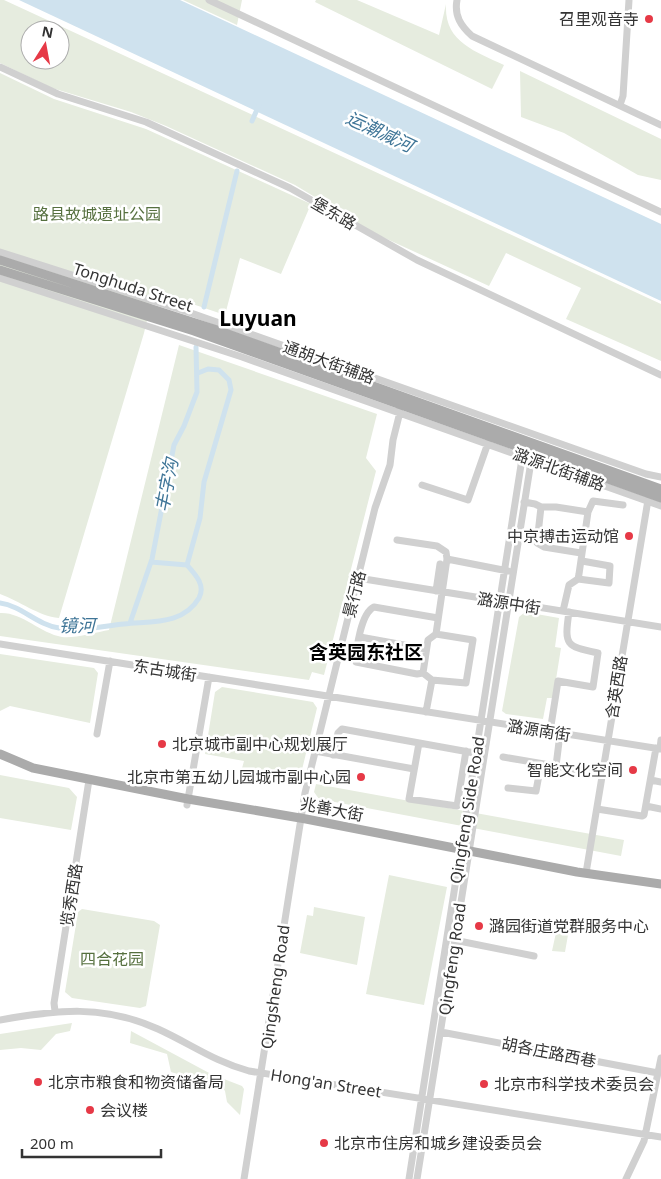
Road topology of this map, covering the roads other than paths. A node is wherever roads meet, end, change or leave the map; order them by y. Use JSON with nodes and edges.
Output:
{"nodes":[{"id":1,"x":209,"y":0,"type":"edge"},
{"id":2,"x":457,"y":0,"type":"edge"},
{"id":3,"x":629,"y":0,"type":"edge"},
{"id":4,"x":0,"y":67,"type":"edge"},
{"id":5,"x":620,"y":105,"type":"junction"},
{"id":6,"x":661,"y":125,"type":"edge"},
{"id":7,"x":661,"y":212,"type":"edge"},
{"id":8,"x":0,"y":252,"type":"edge"},
{"id":9,"x":0,"y":260,"type":"edge"},
{"id":10,"x":0,"y":270,"type":"edge"},
{"id":11,"x":0,"y":278,"type":"edge"},
{"id":12,"x":661,"y":375,"type":"edge"},
{"id":13,"x":399,"y":404,"type":"junction"},
{"id":14,"x":483,"y":425,"type":"junction"},
{"id":15,"x":457,"y":432,"type":"joint"},
{"id":16,"x":488,"y":443,"type":"junction"},
{"id":17,"x":528,"y":450,"type":"junction"},
{"id":18,"x":661,"y":477,"type":"edge"},
{"id":19,"x":422,"y":485,"type":"dead end"},
{"id":20,"x":661,"y":489,"type":"edge"},
{"id":21,"x":661,"y":498,"type":"edge"},
{"id":22,"x":648,"y":500,"type":"junction"},
{"id":23,"x":524,"y":502,"type":"junction"},
{"id":24,"x":623,"y":506,"type":"dead end"},
{"id":25,"x":661,"y":506,"type":"edge"},
{"id":26,"x":541,"y":507,"type":"junction"},
{"id":27,"x":588,"y":512,"type":"junction"},
{"id":28,"x":397,"y":540,"type":"dead end"},
{"id":29,"x":582,"y":557,"type":"junction"},
{"id":30,"x":443,"y":562,"type":"junction"},
{"id":31,"x":505,"y":570,"type":"junction"},
{"id":32,"x":513,"y":572,"type":"junction"},
{"id":33,"x":358,"y":578,"type":"junction"},
{"id":34,"x":578,"y":579,"type":"junction"},
{"id":35,"x":439,"y":591,"type":"junction"},
{"id":36,"x":504,"y":602,"type":"junction"},
{"id":37,"x":566,"y":612,"type":"junction"},
{"id":38,"x":438,"y":618,"type":"junction"},
{"id":39,"x":627,"y":621,"type":"junction"},
{"id":40,"x":661,"y":627,"type":"edge"},
{"id":41,"x":436,"y":634,"type":"junction"},
{"id":42,"x":360,"y":637,"type":"junction"},
{"id":43,"x":0,"y":644,"type":"edge"},
{"id":44,"x":426,"y":649,"type":"junction"},
{"id":45,"x":110,"y":661,"type":"junction"},
{"id":46,"x":423,"y":673,"type":"junction"},
{"id":47,"x":209,"y":677,"type":"junction"},
{"id":48,"x":432,"y":680,"type":"junction"},
{"id":49,"x":329,"y":695,"type":"junction"},
{"id":50,"x":426,"y":712,"type":"junction"},
{"id":51,"x":481,"y":721,"type":"junction"},
{"id":52,"x":490,"y":722,"type":"junction"},
{"id":53,"x":550,"y":732,"type":"junction"},
{"id":54,"x":98,"y":734,"type":"dead end"},
{"id":55,"x":560,"y":734,"type":"junction"},
{"id":56,"x":661,"y":740,"type":"edge"},
{"id":57,"x":608,"y":741,"type":"junction"},
{"id":58,"x":419,"y":743,"type":"junction"},
{"id":59,"x":659,"y":749,"type":"edge"},
{"id":60,"x":466,"y":751,"type":"junction"},
{"id":61,"x":315,"y":752,"type":"junction"},
{"id":62,"x":0,"y":754,"type":"edge"},
{"id":63,"x":333,"y":754,"type":"junction"},
{"id":64,"x":476,"y":754,"type":"junction"},
{"id":65,"x":485,"y":755,"type":"junction"},
{"id":66,"x":502,"y":757,"type":"dead end"},
{"id":67,"x":0,"y":761,"type":"edge"},
{"id":68,"x":541,"y":764,"type":"junction"},
{"id":69,"x":556,"y":766,"type":"junction"},
{"id":70,"x":414,"y":769,"type":"junction"},
{"id":71,"x":603,"y":774,"type":"junction"},
{"id":72,"x":651,"y":780,"type":"junction"},
{"id":73,"x":89,"y":782,"type":"junction"},
{"id":74,"x":661,"y":782,"type":"edge"},
{"id":75,"x":508,"y":788,"type":"dead end"},
{"id":76,"x":187,"y":802,"type":"junction"},
{"id":77,"x":646,"y":806,"type":"junction"},
{"id":78,"x":597,"y":809,"type":"junction"},
{"id":79,"x":661,"y":809,"type":"edge"},
{"id":80,"x":301,"y":821,"type":"junction"},
{"id":81,"x":464,"y":853,"type":"junction"},
{"id":82,"x":586,"y":874,"type":"junction"},
{"id":83,"x":661,"y":884,"type":"edge"},
{"id":84,"x":661,"y":890,"type":"edge"},
{"id":85,"x":454,"y":940,"type":"junction"},
{"id":86,"x":534,"y":956,"type":"dead end"},
{"id":87,"x":55,"y":1011,"type":"junction"},
{"id":88,"x":0,"y":1020,"type":"edge"},
{"id":89,"x":441,"y":1032,"type":"junction"},
{"id":90,"x":661,"y":1058,"type":"edge"},
{"id":91,"x":261,"y":1073,"type":"junction"},
{"id":92,"x":658,"y":1073,"type":"junction"},
{"id":93,"x":426,"y":1099,"type":"junction"},
{"id":94,"x":646,"y":1135,"type":"junction"},
{"id":95,"x":661,"y":1138,"type":"edge"},
{"id":96,"x":244,"y":1179,"type":"edge"},
{"id":97,"x":409,"y":1179,"type":"edge"},
{"id":98,"x":417,"y":1179,"type":"edge"},
{"id":99,"x":626,"y":1179,"type":"edge"}],
"edges":[{"from":1,"to":7,"type":"street"},
{"from":2,"to":5,"type":"street"},
{"from":3,"to":5,"type":"street"},
{"from":4,"to":12,"type":"street","name":"堡东路"},
{"from":5,"to":6,"type":"street"},
{"from":8,"to":14,"type":"street","name":"通胡大街辅路"},
{"from":9,"to":13,"type":"main road","name":"Tonghuda Street"},
{"from":10,"to":13,"type":"main road","name":"Tonghuda Street"},
{"from":11,"to":13,"type":"street","name":"通胡大街辅路"},
{"from":13,"to":14,"type":"main road","name":"Tonghuda Street"},
{"from":13,"to":15,"type":"street","name":"通胡大街辅路"},
{"from":13,"to":33,"type":"street","name":"景行路"},
{"from":14,"to":17,"type":"main road","name":"Tonghuda Street"},
{"from":14,"to":18,"type":"street","name":"潞源北街辅路"},
{"from":15,"to":16,"type":"street","name":"潞源北街辅路"},
{"from":16,"to":17,"type":"street","name":"潞源北街辅路"},
{"from":16,"to":19,"type":"street"},
{"from":17,"to":20,"type":"main road"},
{"from":17,"to":21,"type":"main road"},
{"from":17,"to":22,"type":"street","name":"潞源北街辅路"},
{"from":17,"to":23,"type":"street","name":"Qingfeng Road"},
{"from":17,"to":31,"type":"street","name":"Qingfeng Side Road"},
{"from":22,"to":25,"type":"street","name":"潞源北街辅路"},
{"from":22,"to":39,"type":"street","name":"含英西路"},
{"from":23,"to":26,"type":"street"},
{"from":23,"to":32,"type":"street","name":"Qingfeng Road"},
{"from":24,"to":27,"type":"street"},
{"from":26,"to":27,"type":"street"},
{"from":26,"to":29,"type":"street"},
{"from":27,"to":29,"type":"street"},
{"from":28,"to":30,"type":"street"},
{"from":29,"to":34,"type":"street"},
{"from":29,"to":34,"type":"street"},
{"from":30,"to":31,"type":"street"},
{"from":30,"to":35,"type":"street"},
{"from":31,"to":32,"type":"street"},
{"from":31,"to":36,"type":"street","name":"Qingfeng Side Road"},
{"from":32,"to":36,"type":"street","name":"Qingfeng Road"},
{"from":33,"to":35,"type":"street","name":"潞源中街"},
{"from":33,"to":49,"type":"street","name":"景行路"},
{"from":34,"to":37,"type":"street"},
{"from":35,"to":36,"type":"street","name":"潞源中街"},
{"from":35,"to":38,"type":"street"},
{"from":36,"to":37,"type":"street","name":"潞源中街"},
{"from":36,"to":51,"type":"street","name":"Qingfeng Side Road"},
{"from":36,"to":52,"type":"street","name":"Qingfeng Road"},
{"from":37,"to":39,"type":"street","name":"潞源中街"},
{"from":37,"to":53,"type":"street"},
{"from":38,"to":41,"type":"street"},
{"from":38,"to":42,"type":"street"},
{"from":39,"to":40,"type":"street","name":"潞源中街"},
{"from":39,"to":57,"type":"street","name":"含英西路"},
{"from":41,"to":44,"type":"street"},
{"from":41,"to":48,"type":"street"},
{"from":42,"to":44,"type":"street"},
{"from":42,"to":46,"type":"street"},
{"from":43,"to":45,"type":"street","name":"东古城街"},
{"from":44,"to":46,"type":"street"},
{"from":45,"to":47,"type":"street","name":"东古城街"},
{"from":45,"to":54,"type":"street"},
{"from":46,"to":48,"type":"street"},
{"from":47,"to":49,"type":"street","name":"东古城街"},
{"from":47,"to":76,"type":"street"},
{"from":48,"to":50,"type":"street"},
{"from":49,"to":50,"type":"street","name":"潞源南街"},
{"from":49,"to":61,"type":"street","name":"景行路"},
{"from":50,"to":51,"type":"street","name":"潞源南街"},
{"from":51,"to":52,"type":"street","name":"潞源南街"},
{"from":51,"to":64,"type":"street","name":"Qingfeng Side Road"},
{"from":52,"to":53,"type":"street","name":"潞源南街"},
{"from":52,"to":65,"type":"street","name":"Qingfeng Road"},
{"from":53,"to":55,"type":"street","name":"潞源南街"},
{"from":55,"to":57,"type":"street","name":"潞源南街"},
{"from":55,"to":69,"type":"street"},
{"from":56,"to":59,"type":"street"},
{"from":57,"to":59,"type":"street","name":"潞源南街"},
{"from":57,"to":71,"type":"street","name":"含英西路"},
{"from":58,"to":60,"type":"street"},
{"from":58,"to":63,"type":"street"},
{"from":58,"to":70,"type":"street"},
{"from":59,"to":72,"type":"street"},
{"from":60,"to":64,"type":"street"},
{"from":60,"to":70,"type":"street"},
{"from":61,"to":63,"type":"street"},
{"from":61,"to":80,"type":"street","name":"景行路"},
{"from":62,"to":73,"type":"main road","name":"兆善大街"},
{"from":63,"to":70,"type":"street"},
{"from":64,"to":65,"type":"street"},
{"from":64,"to":81,"type":"street","name":"Qingfeng Side Road"},
{"from":65,"to":81,"type":"street","name":"Qingfeng Road"},
{"from":66,"to":68,"type":"street"},
{"from":67,"to":73,"type":"main road","name":"兆善大街"},
{"from":68,"to":69,"type":"street"},
{"from":68,"to":75,"type":"street"},
{"from":69,"to":71,"type":"street"},
{"from":71,"to":78,"type":"street","name":"含英西路"},
{"from":72,"to":74,"type":"street"},
{"from":72,"to":77,"type":"street"},
{"from":73,"to":76,"type":"main road","name":"兆善大街"},
{"from":73,"to":87,"type":"street","name":"览秀西路"},
{"from":76,"to":80,"type":"main road","name":"兆善大街"},
{"from":77,"to":78,"type":"street"},
{"from":77,"to":79,"type":"street"},
{"from":78,"to":82,"type":"street","name":"含英西路"},
{"from":80,"to":81,"type":"main road","name":"兆善大街"},
{"from":80,"to":91,"type":"street","name":"Qingsheng Road"},
{"from":81,"to":82,"type":"main road","name":"兆善大街"},
{"from":81,"to":84,"type":"main road","name":"兆善大街"},
{"from":81,"to":85,"type":"street","name":"Qingfeng Road"},
{"from":81,"to":93,"type":"street","name":"Qingfeng Side Road"},
{"from":82,"to":83,"type":"main road","name":"兆善大街"},
{"from":85,"to":86,"type":"street"},
{"from":85,"to":89,"type":"street","name":"Qingfeng Road"},
{"from":87,"to":88,"type":"street","name":"Hong'an Street"},
{"from":87,"to":91,"type":"street","name":"Hong'an Street"},
{"from":89,"to":92,"type":"street","name":"胡各庄路西巷"},
{"from":89,"to":93,"type":"street","name":"Qingfeng Road"},
{"from":90,"to":92,"type":"street"},
{"from":91,"to":93,"type":"street","name":"Hong'an Street"},
{"from":91,"to":96,"type":"street","name":"Qingsheng Road"},
{"from":92,"to":94,"type":"street"},
{"from":93,"to":94,"type":"street","name":"Hong'an Street"},
{"from":93,"to":97,"type":"street","name":"Qingfeng Side Road"},
{"from":93,"to":98,"type":"street","name":"Qingfeng Road"},
{"from":94,"to":95,"type":"street","name":"Hong'an Street"},
{"from":94,"to":99,"type":"street"}]}
